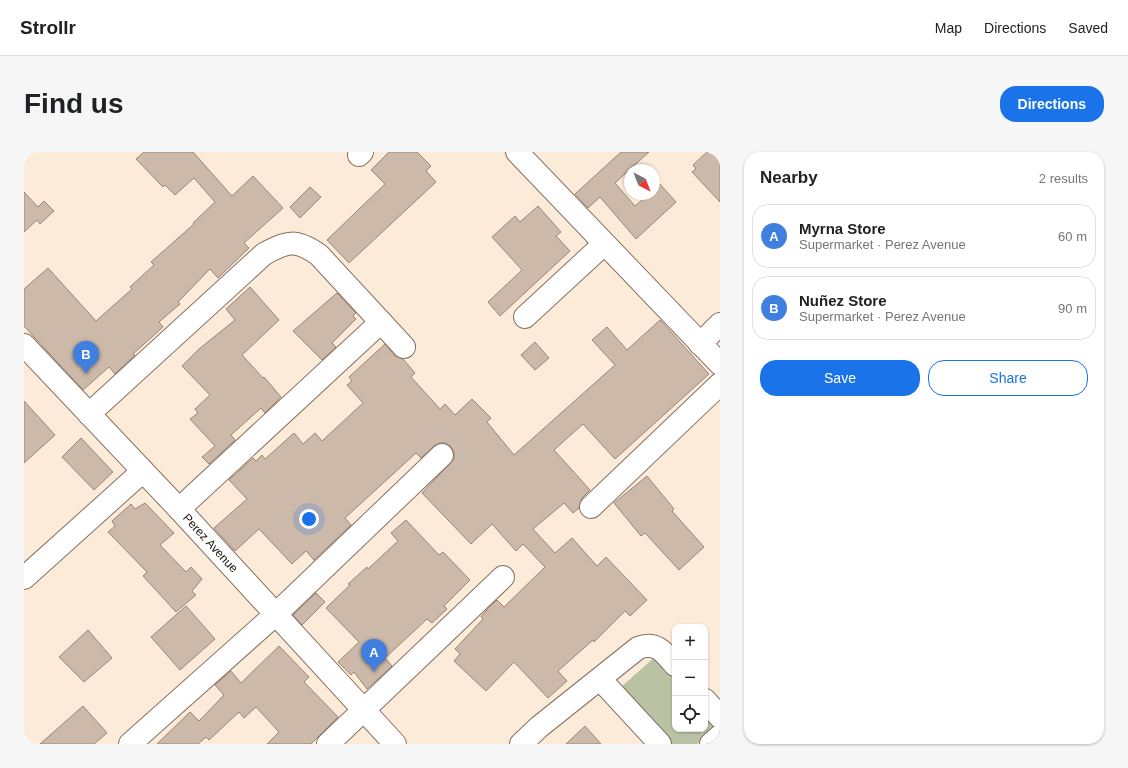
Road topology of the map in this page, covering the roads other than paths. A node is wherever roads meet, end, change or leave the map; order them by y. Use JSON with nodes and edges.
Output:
{"nodes":[{"id":1,"x":517,"y":152,"type":"edge"},
{"id":2,"x":604,"y":244,"type":"junction"},
{"id":3,"x":525,"y":317,"type":"dead end"},
{"id":4,"x":381,"y":322,"type":"junction"},
{"id":5,"x":720,"y":324,"type":"edge"},
{"id":6,"x":700,"y":344,"type":"junction"},
{"id":7,"x":24,"y":345,"type":"edge"},
{"id":8,"x":404,"y":347,"type":"dead end"},
{"id":9,"x":720,"y":364,"type":"edge"},
{"id":10,"x":720,"y":384,"type":"edge"},
{"id":11,"x":89,"y":414,"type":"junction"},
{"id":12,"x":442,"y":455,"type":"dead end"},
{"id":13,"x":143,"y":471,"type":"junction"},
{"id":14,"x":591,"y":506,"type":"dead end"},
{"id":15,"x":179,"y":509,"type":"junction"},
{"id":16,"x":503,"y":576,"type":"dead end"},
{"id":17,"x":24,"y":578,"type":"edge"},
{"id":18,"x":276,"y":614,"type":"junction"},
{"id":19,"x":672,"y":662,"type":"edge"},
{"id":20,"x":600,"y":679,"type":"junction"},
{"id":21,"x":708,"y":703,"type":"edge"},
{"id":22,"x":364,"y":710,"type":"junction"},
{"id":23,"x":720,"y":717,"type":"edge"},
{"id":24,"x":720,"y":736,"type":"edge"},
{"id":25,"x":130,"y":744,"type":"edge"},
{"id":26,"x":328,"y":744,"type":"edge"},
{"id":27,"x":395,"y":744,"type":"edge"},
{"id":28,"x":521,"y":744,"type":"edge"},
{"id":29,"x":660,"y":744,"type":"edge"},
{"id":30,"x":711,"y":744,"type":"edge"}],
"edges":[{"from":1,"to":2,"type":"street"},
{"from":2,"to":3,"type":"street"},
{"from":2,"to":6,"type":"street"},
{"from":4,"to":8,"type":"street"},
{"from":4,"to":11,"type":"street"},
{"from":4,"to":15,"type":"street"},
{"from":5,"to":6,"type":"street"},
{"from":6,"to":9,"type":"street"},
{"from":7,"to":11,"type":"street","name":"Perez Avenue"},
{"from":10,"to":14,"type":"street"},
{"from":11,"to":13,"type":"street","name":"Perez Avenue"},
{"from":12,"to":18,"type":"street"},
{"from":13,"to":15,"type":"street","name":"Perez Avenue"},
{"from":13,"to":17,"type":"street"},
{"from":15,"to":18,"type":"street","name":"Perez Avenue"},
{"from":16,"to":22,"type":"street"},
{"from":18,"to":22,"type":"street","name":"Perez Avenue"},
{"from":18,"to":25,"type":"street"},
{"from":19,"to":20,"type":"street"},
{"from":20,"to":28,"type":"street"},
{"from":20,"to":29,"type":"street"},
{"from":21,"to":23,"type":"street"},
{"from":22,"to":26,"type":"street"},
{"from":22,"to":27,"type":"street","name":"Perez Avenue"},
{"from":24,"to":30,"type":"street"}]}
